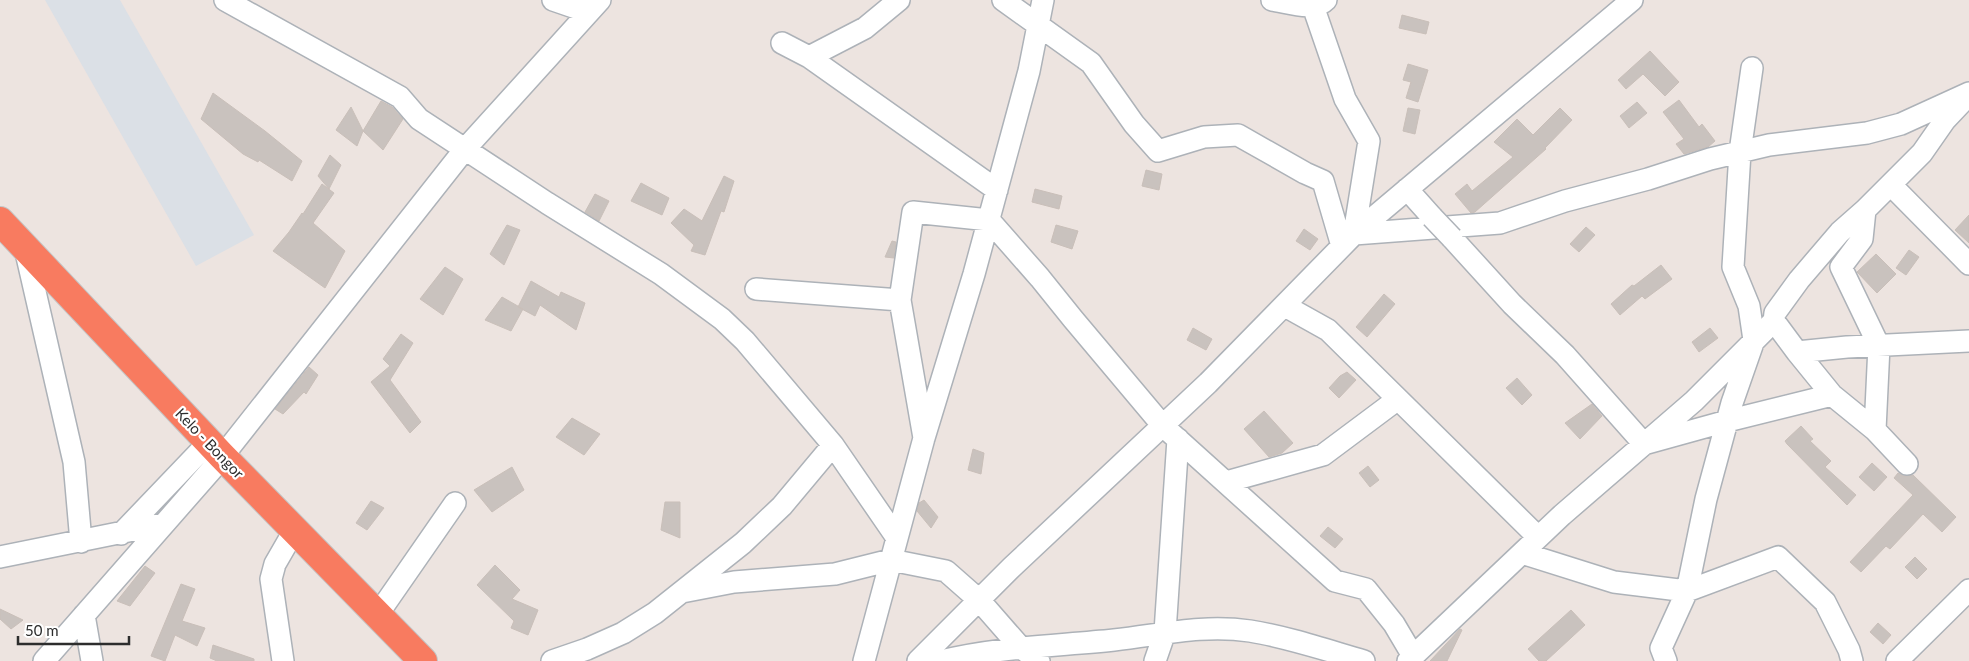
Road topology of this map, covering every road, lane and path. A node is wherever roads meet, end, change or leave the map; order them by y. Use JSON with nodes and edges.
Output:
{"nodes":[{"id":1,"x":226,"y":0,"type":"edge"},
{"id":2,"x":553,"y":0,"type":"edge"},
{"id":3,"x":899,"y":0,"type":"edge"},
{"id":4,"x":1003,"y":0,"type":"edge"},
{"id":5,"x":1042,"y":0,"type":"edge"},
{"id":6,"x":1272,"y":0,"type":"edge"},
{"id":7,"x":1632,"y":0,"type":"edge"},
{"id":8,"x":1320,"y":3,"type":"edge"},
{"id":9,"x":594,"y":6,"type":"edge"},
{"id":10,"x":1038,"y":25,"type":"junction"},
{"id":11,"x":782,"y":43,"type":"dead end"},
{"id":12,"x":809,"y":57,"type":"junction"},
{"id":13,"x":1752,"y":68,"type":"dead end"},
{"id":14,"x":1969,"y":94,"type":"edge"},
{"id":15,"x":465,"y":149,"type":"junction"},
{"id":16,"x":1740,"y":152,"type":"junction"},
{"id":17,"x":1891,"y":185,"type":"junction"},
{"id":18,"x":1407,"y":189,"type":"junction"},
{"id":19,"x":997,"y":190,"type":"junction"},
{"id":20,"x":1865,"y":210,"type":"junction"},
{"id":21,"x":989,"y":220,"type":"junction"},
{"id":22,"x":0,"y":221,"type":"edge"},
{"id":23,"x":1348,"y":240,"type":"junction"},
{"id":24,"x":25,"y":248,"type":"junction"},
{"id":25,"x":1969,"y":264,"type":"edge"},
{"id":26,"x":756,"y":289,"type":"dead end"},
{"id":27,"x":900,"y":300,"type":"junction"},
{"id":28,"x":1285,"y":306,"type":"junction"},
{"id":29,"x":1774,"y":321,"type":"junction"},
{"id":30,"x":1754,"y":340,"type":"junction"},
{"id":31,"x":1969,"y":341,"type":"edge"},
{"id":32,"x":1879,"y":346,"type":"junction"},
{"id":33,"x":1796,"y":352,"type":"junction"},
{"id":34,"x":1832,"y":396,"type":"junction"},
{"id":35,"x":1398,"y":399,"type":"junction"},
{"id":36,"x":1727,"y":421,"type":"junction"},
{"id":37,"x":1876,"y":430,"type":"junction"},
{"id":38,"x":1170,"y":432,"type":"junction"},
{"id":39,"x":924,"y":438,"type":"junction"},
{"id":40,"x":1644,"y":444,"type":"junction"},
{"id":41,"x":832,"y":445,"type":"junction"},
{"id":42,"x":215,"y":449,"type":"junction"},
{"id":43,"x":1907,"y":464,"type":"dead end"},
{"id":44,"x":1226,"y":482,"type":"junction"},
{"id":45,"x":455,"y":503,"type":"dead end"},
{"id":46,"x":163,"y":524,"type":"junction"},
{"id":47,"x":294,"y":531,"type":"junction"},
{"id":48,"x":121,"y":534,"type":"junction"},
{"id":49,"x":1538,"y":537,"type":"junction"},
{"id":50,"x":897,"y":538,"type":"junction"},
{"id":51,"x":82,"y":542,"type":"junction"},
{"id":52,"x":1522,"y":553,"type":"junction"},
{"id":53,"x":0,"y":557,"type":"edge"},
{"id":54,"x":891,"y":560,"type":"junction"},
{"id":55,"x":1969,"y":590,"type":"edge"},
{"id":56,"x":1687,"y":591,"type":"junction"},
{"id":57,"x":682,"y":592,"type":"junction"},
{"id":58,"x":979,"y":600,"type":"junction"},
{"id":59,"x":378,"y":614,"type":"junction"},
{"id":60,"x":84,"y":615,"type":"junction"},
{"id":61,"x":1164,"y":632,"type":"junction"},
{"id":62,"x":1021,"y":648,"type":"junction"},
{"id":63,"x":1411,"y":658,"type":"edge"},
{"id":64,"x":44,"y":661,"type":"edge"},
{"id":65,"x":92,"y":661,"type":"edge"},
{"id":66,"x":283,"y":661,"type":"edge"},
{"id":67,"x":423,"y":661,"type":"edge"},
{"id":68,"x":552,"y":661,"type":"edge"},
{"id":69,"x":864,"y":661,"type":"edge"},
{"id":70,"x":918,"y":661,"type":"edge"},
{"id":71,"x":942,"y":661,"type":"edge"},
{"id":72,"x":1039,"y":661,"type":"edge"},
{"id":73,"x":1155,"y":661,"type":"edge"},
{"id":74,"x":1364,"y":661,"type":"edge"},
{"id":75,"x":1666,"y":661,"type":"edge"},
{"id":76,"x":1852,"y":661,"type":"edge"},
{"id":77,"x":1897,"y":661,"type":"edge"}],
"edges":[{"from":1,"to":15,"type":"street"},
{"from":2,"to":9,"type":"street"},
{"from":3,"to":12,"type":"street"},
{"from":4,"to":10,"type":"street"},
{"from":5,"to":10,"type":"street"},
{"from":6,"to":8,"type":"street"},
{"from":7,"to":18,"type":"street"},
{"from":8,"to":23,"type":"street"},
{"from":9,"to":15,"type":"street"},
{"from":10,"to":19,"type":"street"},
{"from":10,"to":23,"type":"street"},
{"from":11,"to":12,"type":"street"},
{"from":12,"to":19,"type":"street"},
{"from":13,"to":16,"type":"street"},
{"from":14,"to":16,"type":"street"},
{"from":14,"to":17,"type":"street"},
{"from":15,"to":41,"type":"street"},
{"from":15,"to":42,"type":"street"},
{"from":16,"to":23,"type":"street"},
{"from":16,"to":30,"type":"street"},
{"from":17,"to":20,"type":"street"},
{"from":17,"to":25,"type":"street"},
{"from":18,"to":23,"type":"street"},
{"from":18,"to":40,"type":"street","bridge":true},
{"from":19,"to":21,"type":"street"},
{"from":20,"to":29,"type":"street"},
{"from":20,"to":32,"type":"street"},
{"from":21,"to":27,"type":"street"},
{"from":21,"to":38,"type":"street"},
{"from":21,"to":39,"type":"street"},
{"from":22,"to":24,"type":"highway","name":"Kelo - Bongor"},
{"from":23,"to":28,"type":"street"},
{"from":24,"to":42,"type":"highway","name":"Kelo - Bongor"},
{"from":24,"to":51,"type":"street"},
{"from":26,"to":27,"type":"street"},
{"from":27,"to":39,"type":"street"},
{"from":28,"to":35,"type":"street"},
{"from":28,"to":38,"type":"street"},
{"from":29,"to":30,"type":"street"},
{"from":29,"to":33,"type":"street"},
{"from":30,"to":36,"type":"street"},
{"from":30,"to":40,"type":"street"},
{"from":31,"to":32,"type":"street"},
{"from":32,"to":33,"type":"street"},
{"from":32,"to":37,"type":"street"},
{"from":33,"to":34,"type":"street"},
{"from":34,"to":36,"type":"street"},
{"from":34,"to":37,"type":"street"},
{"from":35,"to":44,"type":"street"},
{"from":35,"to":49,"type":"street"},
{"from":36,"to":40,"type":"street"},
{"from":36,"to":56,"type":"street"},
{"from":37,"to":43,"type":"street"},
{"from":38,"to":44,"type":"street"},
{"from":38,"to":58,"type":"street"},
{"from":38,"to":61,"type":"street"},
{"from":39,"to":50,"type":"street"},
{"from":40,"to":49,"type":"street"},
{"from":41,"to":50,"type":"street"},
{"from":41,"to":57,"type":"street"},
{"from":42,"to":46,"type":"street"},
{"from":42,"to":47,"type":"highway","name":"Kelo - Bongor"},
{"from":42,"to":48,"type":"street"},
{"from":44,"to":63,"type":"street"},
{"from":45,"to":59,"type":"street"},
{"from":46,"to":48,"type":"street"},
{"from":46,"to":60,"type":"street"},
{"from":47,"to":59,"type":"highway","name":"Kelo - Bongor"},
{"from":47,"to":66,"type":"street"},
{"from":48,"to":51,"type":"street"},
{"from":49,"to":52,"type":"street"},
{"from":50,"to":54,"type":"street"},
{"from":51,"to":53,"type":"street"},
{"from":52,"to":56,"type":"street"},
{"from":52,"to":63,"type":"street"},
{"from":54,"to":57,"type":"street"},
{"from":54,"to":58,"type":"street"},
{"from":54,"to":69,"type":"street"},
{"from":55,"to":77,"type":"street"},
{"from":56,"to":75,"type":"street"},
{"from":56,"to":76,"type":"street"},
{"from":57,"to":68,"type":"street"},
{"from":58,"to":62,"type":"street"},
{"from":58,"to":70,"type":"street"},
{"from":59,"to":67,"type":"highway","name":"Kelo - Bongor"},
{"from":60,"to":64,"type":"street"},
{"from":60,"to":65,"type":"street"},
{"from":61,"to":62,"type":"street"},
{"from":61,"to":73,"type":"street"},
{"from":61,"to":74,"type":"street"},
{"from":62,"to":71,"type":"street"},
{"from":62,"to":72,"type":"street"}]}
